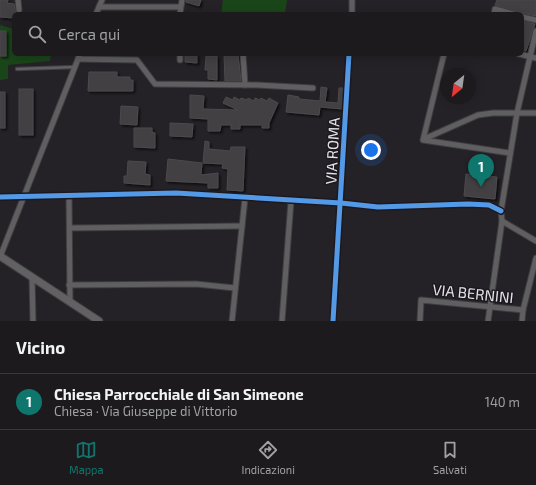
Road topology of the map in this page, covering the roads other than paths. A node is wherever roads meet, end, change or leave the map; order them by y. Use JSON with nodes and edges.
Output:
{"nodes":[{"id":1,"x":18,"y":0,"type":"edge"},
{"id":2,"x":102,"y":0,"type":"edge"},
{"id":3,"x":182,"y":0,"type":"edge"},
{"id":4,"x":352,"y":0,"type":"edge"},
{"id":5,"x":180,"y":6,"type":"junction"},
{"id":6,"x":99,"y":7,"type":"junction"},
{"id":7,"x":19,"y":10,"type":"dead end"},
{"id":8,"x":97,"y":12,"type":"edge"},
{"id":9,"x":180,"y":12,"type":"edge"},
{"id":10,"x":352,"y":12,"type":"edge"},
{"id":11,"x":494,"y":12,"type":"edge"},
{"id":12,"x":506,"y":12,"type":"edge"},
{"id":13,"x":524,"y":17,"type":"edge"},
{"id":14,"x":536,"y":20,"type":"edge"},
{"id":15,"x":536,"y":32,"type":"edge"},
{"id":16,"x":79,"y":56,"type":"edge"},
{"id":17,"x":180,"y":56,"type":"edge"},
{"id":18,"x":243,"y":56,"type":"edge"},
{"id":19,"x":349,"y":56,"type":"edge"},
{"id":20,"x":444,"y":56,"type":"edge"},
{"id":21,"x":533,"y":58,"type":"edge"},
{"id":22,"x":180,"y":60,"type":"dead end"},
{"id":23,"x":75,"y":67,"type":"junction"},
{"id":24,"x":17,"y":69,"type":"dead end"},
{"id":25,"x":245,"y":85,"type":"junction"},
{"id":26,"x":313,"y":88,"type":"dead end"},
{"id":27,"x":517,"y":113,"type":"junction"},
{"id":28,"x":536,"y":113,"type":"edge"},
{"id":29,"x":423,"y":140,"type":"junction"},
{"id":30,"x":510,"y":153,"type":"junction"},
{"id":31,"x":69,"y":195,"type":"junction"},
{"id":32,"x":25,"y":196,"type":"junction"},
{"id":33,"x":0,"y":197,"type":"edge"},
{"id":34,"x":245,"y":198,"type":"junction"},
{"id":35,"x":291,"y":201,"type":"junction"},
{"id":36,"x":341,"y":203,"type":"junction"},
{"id":37,"x":501,"y":211,"type":"junction"},
{"id":38,"x":502,"y":221,"type":"junction"},
{"id":39,"x":242,"y":226,"type":"junction"},
{"id":40,"x":70,"y":228,"type":"junction"},
{"id":41,"x":536,"y":241,"type":"edge"},
{"id":42,"x":0,"y":256,"type":"edge"},
{"id":43,"x":536,"y":258,"type":"edge"},
{"id":44,"x":32,"y":277,"type":"junction"},
{"id":45,"x":69,"y":286,"type":"junction"},
{"id":46,"x":235,"y":288,"type":"junction"},
{"id":47,"x":70,"y":302,"type":"junction"},
{"id":48,"x":489,"y":307,"type":"junction"},
{"id":49,"x":523,"y":310,"type":"junction"},
{"id":50,"x":33,"y":321,"type":"edge"},
{"id":51,"x":98,"y":321,"type":"edge"},
{"id":52,"x":232,"y":321,"type":"edge"},
{"id":53,"x":282,"y":321,"type":"edge"},
{"id":54,"x":333,"y":321,"type":"edge"},
{"id":55,"x":420,"y":321,"type":"edge"},
{"id":56,"x":488,"y":321,"type":"edge"},
{"id":57,"x":522,"y":321,"type":"edge"}],
"edges":[{"from":1,"to":7,"type":"street"},
{"from":2,"to":6,"type":"street"},
{"from":3,"to":5,"type":"street"},
{"from":4,"to":10,"type":"street"},
{"from":5,"to":6,"type":"street"},
{"from":5,"to":9,"type":"street"},
{"from":6,"to":8,"type":"street"},
{"from":11,"to":12,"type":"street"},
{"from":13,"to":14,"type":"street"},
{"from":15,"to":21,"type":"street"},
{"from":16,"to":23,"type":"street"},
{"from":16,"to":25,"type":"street"},
{"from":17,"to":22,"type":"street"},
{"from":18,"to":25,"type":"street"},
{"from":19,"to":36,"type":"street","name":"VIA ROMA"},
{"from":20,"to":29,"type":"street"},
{"from":21,"to":27,"type":"street"},
{"from":23,"to":24,"type":"lane"},
{"from":23,"to":32,"type":"street"},
{"from":25,"to":26,"type":"street"},
{"from":27,"to":28,"type":"street"},
{"from":27,"to":29,"type":"street"},
{"from":27,"to":30,"type":"street"},
{"from":29,"to":30,"type":"street"},
{"from":30,"to":37,"type":"street"},
{"from":31,"to":32,"type":"street"},
{"from":31,"to":34,"type":"street"},
{"from":31,"to":40,"type":"street"},
{"from":32,"to":33,"type":"street"},
{"from":32,"to":42,"type":"street"},
{"from":34,"to":35,"type":"street"},
{"from":34,"to":39,"type":"street"},
{"from":35,"to":36,"type":"street"},
{"from":35,"to":53,"type":"street"},
{"from":36,"to":37,"type":"street"},
{"from":36,"to":54,"type":"street","name":"VIA ROMA"},
{"from":37,"to":38,"type":"street"},
{"from":38,"to":41,"type":"street"},
{"from":38,"to":48,"type":"street"},
{"from":39,"to":40,"type":"street"},
{"from":39,"to":46,"type":"street"},
{"from":40,"to":45,"type":"street"},
{"from":42,"to":44,"type":"main road"},
{"from":43,"to":49,"type":"street"},
{"from":44,"to":47,"type":"main road"},
{"from":44,"to":50,"type":"street"},
{"from":45,"to":46,"type":"street"},
{"from":45,"to":47,"type":"street"},
{"from":46,"to":52,"type":"street"},
{"from":47,"to":51,"type":"main road"},
{"from":48,"to":49,"type":"street","name":"VIA BERNINI"},
{"from":48,"to":55,"type":"street","name":"VIA BERNINI"},
{"from":48,"to":56,"type":"street"},
{"from":49,"to":57,"type":"street"}]}
